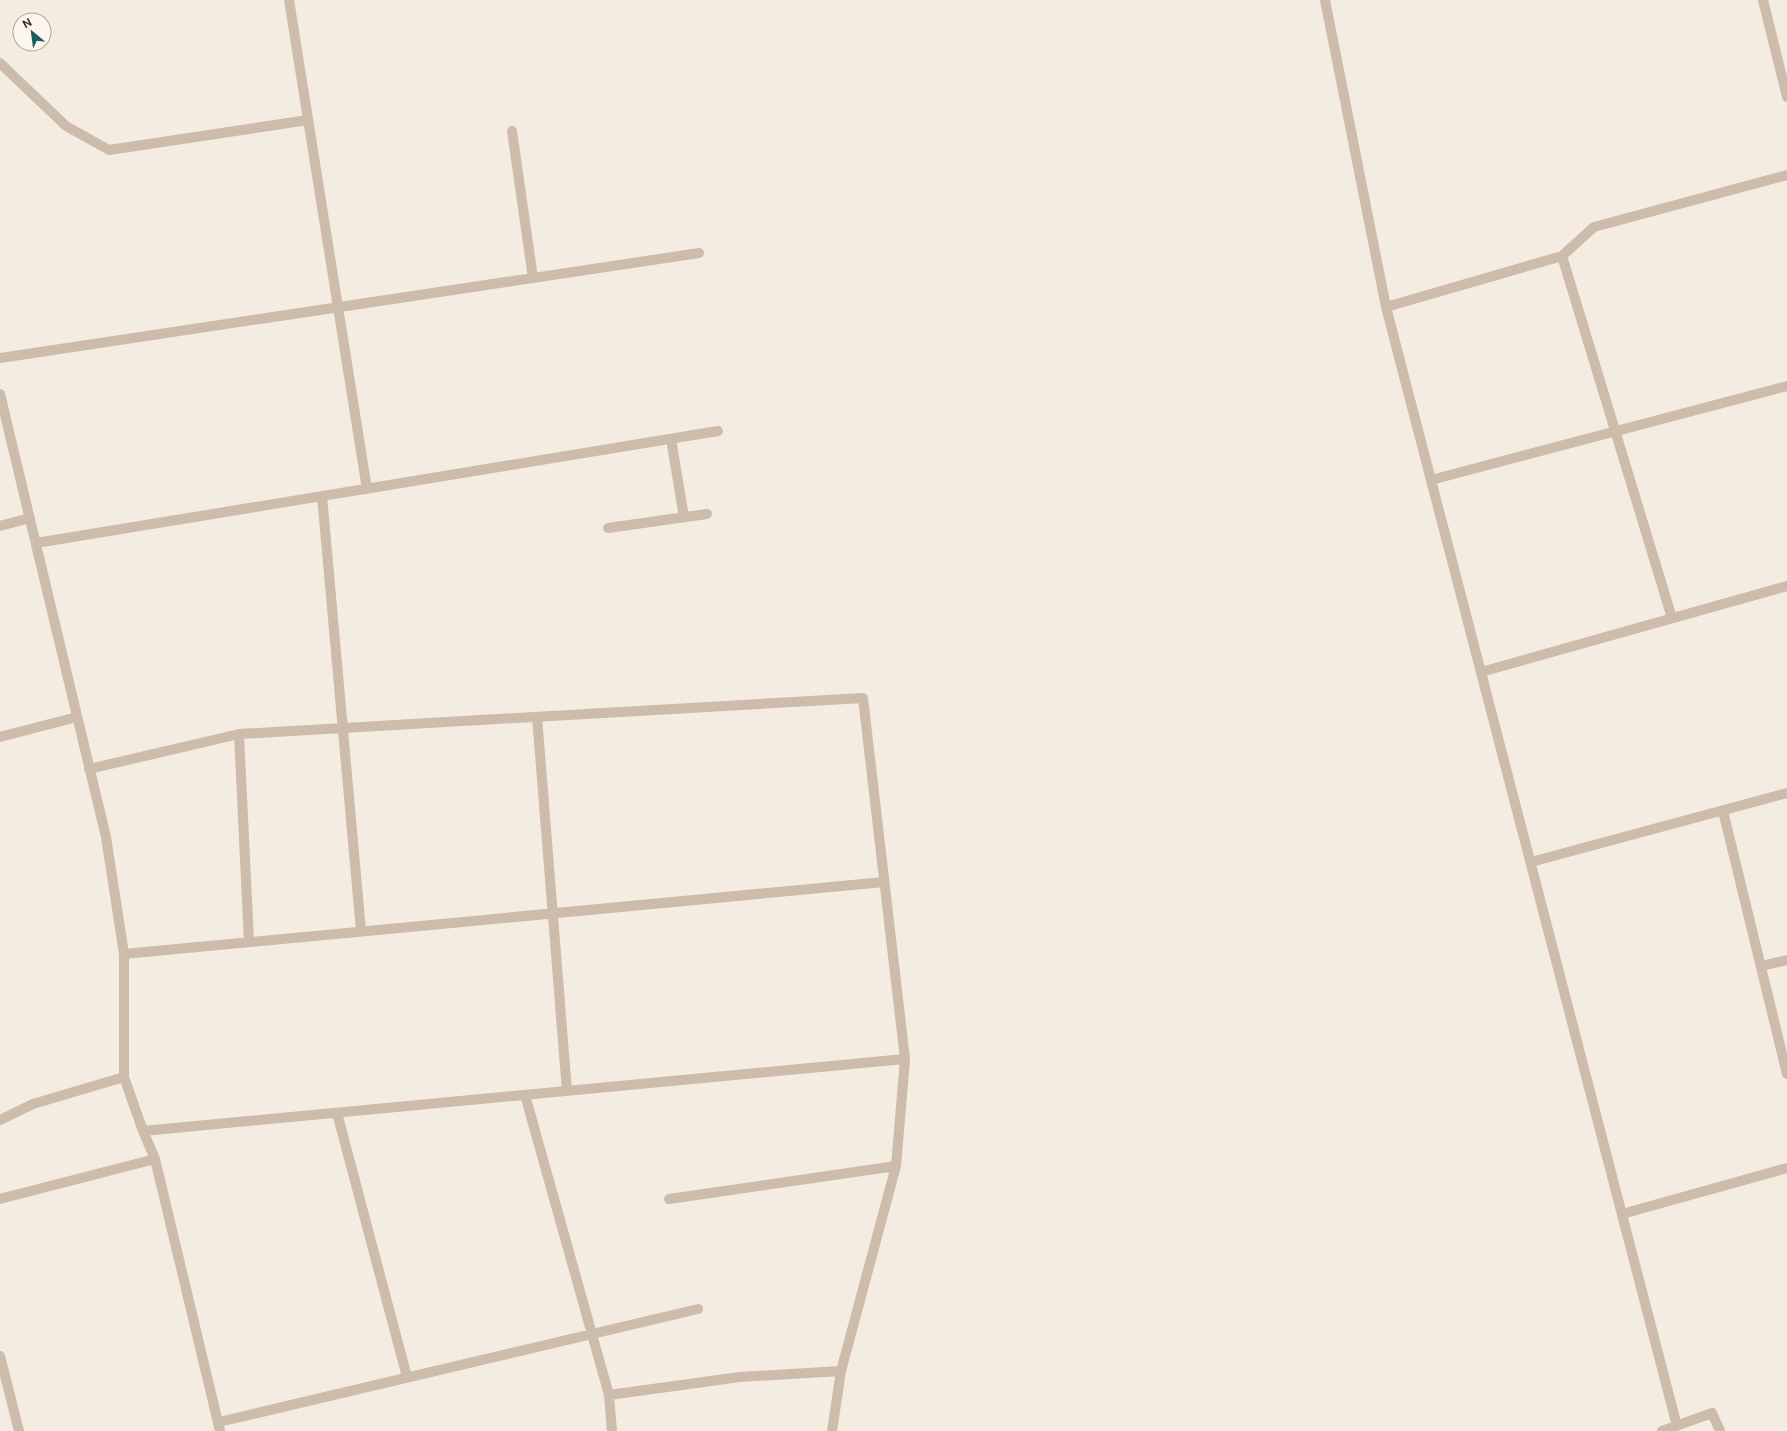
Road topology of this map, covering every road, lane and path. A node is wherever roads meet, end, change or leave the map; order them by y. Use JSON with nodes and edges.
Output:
{"nodes":[{"id":1,"x":288,"y":0,"type":"edge"},
{"id":2,"x":1325,"y":0,"type":"edge"},
{"id":3,"x":1763,"y":0,"type":"edge"},
{"id":4,"x":0,"y":63,"type":"edge"},
{"id":5,"x":1787,"y":97,"type":"edge"},
{"id":6,"x":308,"y":120,"type":"junction"},
{"id":7,"x":512,"y":131,"type":"dead end"},
{"id":8,"x":1787,"y":175,"type":"edge"},
{"id":9,"x":699,"y":253,"type":"dead end"},
{"id":10,"x":1562,"y":256,"type":"junction"},
{"id":11,"x":533,"y":278,"type":"junction"},
{"id":12,"x":339,"y":307,"type":"junction"},
{"id":13,"x":1386,"y":307,"type":"junction"},
{"id":14,"x":0,"y":358,"type":"edge"},
{"id":15,"x":1787,"y":386,"type":"edge"},
{"id":16,"x":0,"y":394,"type":"edge"},
{"id":17,"x":718,"y":431,"type":"dead end"},
{"id":18,"x":1615,"y":432,"type":"junction"},
{"id":19,"x":671,"y":439,"type":"junction"},
{"id":20,"x":1431,"y":480,"type":"junction"},
{"id":21,"x":367,"y":489,"type":"junction"},
{"id":22,"x":322,"y":496,"type":"junction"},
{"id":23,"x":708,"y":514,"type":"dead end"},
{"id":24,"x":684,"y":517,"type":"junction"},
{"id":25,"x":30,"y":518,"type":"junction"},
{"id":26,"x":0,"y":526,"type":"edge"},
{"id":27,"x":608,"y":528,"type":"dead end"},
{"id":28,"x":36,"y":543,"type":"junction"},
{"id":29,"x":1787,"y":586,"type":"edge"},
{"id":30,"x":1672,"y":618,"type":"junction"},
{"id":31,"x":1481,"y":672,"type":"junction"},
{"id":32,"x":77,"y":717,"type":"junction"},
{"id":33,"x":537,"y":717,"type":"junction"},
{"id":34,"x":343,"y":728,"type":"junction"},
{"id":35,"x":239,"y":734,"type":"junction"},
{"id":36,"x":0,"y":737,"type":"edge"},
{"id":37,"x":90,"y":769,"type":"junction"},
{"id":38,"x":1787,"y":794,"type":"edge"},
{"id":39,"x":1723,"y":810,"type":"junction"},
{"id":40,"x":1531,"y":862,"type":"junction"},
{"id":41,"x":884,"y":882,"type":"junction"},
{"id":42,"x":553,"y":913,"type":"junction"},
{"id":43,"x":361,"y":931,"type":"junction"},
{"id":44,"x":249,"y":942,"type":"junction"},
{"id":45,"x":124,"y":954,"type":"junction"},
{"id":46,"x":1787,"y":960,"type":"edge"},
{"id":47,"x":1761,"y":966,"type":"junction"},
{"id":48,"x":905,"y":1059,"type":"junction"},
{"id":49,"x":1787,"y":1074,"type":"edge"},
{"id":50,"x":124,"y":1077,"type":"junction"},
{"id":51,"x":567,"y":1091,"type":"junction"},
{"id":52,"x":525,"y":1095,"type":"junction"},
{"id":53,"x":337,"y":1113,"type":"junction"},
{"id":54,"x":0,"y":1120,"type":"edge"},
{"id":55,"x":142,"y":1131,"type":"junction"},
{"id":56,"x":155,"y":1159,"type":"junction"},
{"id":57,"x":896,"y":1166,"type":"junction"},
{"id":58,"x":1787,"y":1168,"type":"edge"},
{"id":59,"x":0,"y":1199,"type":"edge"},
{"id":60,"x":669,"y":1199,"type":"dead end"},
{"id":61,"x":1622,"y":1214,"type":"junction"},
{"id":62,"x":698,"y":1309,"type":"dead end"},
{"id":63,"x":591,"y":1334,"type":"junction"},
{"id":64,"x":0,"y":1356,"type":"edge"},
{"id":65,"x":841,"y":1371,"type":"junction"},
{"id":66,"x":407,"y":1378,"type":"junction"},
{"id":67,"x":608,"y":1395,"type":"junction"},
{"id":68,"x":1677,"y":1426,"type":"junction"},
{"id":69,"x":220,"y":1427,"type":"edge"},
{"id":70,"x":19,"y":1431,"type":"edge"},
{"id":71,"x":612,"y":1431,"type":"edge"},
{"id":72,"x":832,"y":1431,"type":"edge"},
{"id":73,"x":1662,"y":1431,"type":"edge"},
{"id":74,"x":1720,"y":1431,"type":"edge"}],
"edges":[{"from":1,"to":6,"type":"street"},
{"from":2,"to":13,"type":"street"},
{"from":3,"to":5,"type":"street"},
{"from":4,"to":6,"type":"street"},
{"from":6,"to":12,"type":"street"},
{"from":7,"to":11,"type":"street"},
{"from":8,"to":10,"type":"street"},
{"from":9,"to":11,"type":"street"},
{"from":10,"to":13,"type":"street"},
{"from":10,"to":18,"type":"street"},
{"from":11,"to":12,"type":"street"},
{"from":12,"to":14,"type":"street"},
{"from":12,"to":21,"type":"street"},
{"from":13,"to":20,"type":"street"},
{"from":15,"to":18,"type":"street"},
{"from":16,"to":25,"type":"street"},
{"from":17,"to":19,"type":"street"},
{"from":18,"to":20,"type":"street"},
{"from":18,"to":30,"type":"street"},
{"from":19,"to":21,"type":"street"},
{"from":19,"to":24,"type":"street"},
{"from":20,"to":31,"type":"street"},
{"from":21,"to":22,"type":"street"},
{"from":22,"to":28,"type":"street"},
{"from":22,"to":34,"type":"street"},
{"from":23,"to":24,"type":"street"},
{"from":24,"to":27,"type":"street"},
{"from":25,"to":26,"type":"street"},
{"from":25,"to":28,"type":"street"},
{"from":28,"to":32,"type":"street"},
{"from":29,"to":30,"type":"street"},
{"from":30,"to":31,"type":"street"},
{"from":31,"to":40,"type":"street"},
{"from":32,"to":36,"type":"street"},
{"from":32,"to":37,"type":"street"},
{"from":33,"to":34,"type":"street"},
{"from":33,"to":41,"type":"street"},
{"from":33,"to":42,"type":"street"},
{"from":34,"to":35,"type":"street"},
{"from":34,"to":43,"type":"street"},
{"from":35,"to":37,"type":"street"},
{"from":35,"to":44,"type":"street"},
{"from":37,"to":45,"type":"street"},
{"from":38,"to":39,"type":"street"},
{"from":39,"to":40,"type":"street"},
{"from":39,"to":47,"type":"street"},
{"from":40,"to":61,"type":"street"},
{"from":41,"to":42,"type":"street"},
{"from":41,"to":48,"type":"street"},
{"from":42,"to":43,"type":"street"},
{"from":42,"to":51,"type":"street"},
{"from":43,"to":44,"type":"street"},
{"from":44,"to":45,"type":"street"},
{"from":45,"to":50,"type":"street"},
{"from":46,"to":47,"type":"street"},
{"from":47,"to":49,"type":"street"},
{"from":48,"to":51,"type":"street"},
{"from":48,"to":57,"type":"street"},
{"from":50,"to":54,"type":"street"},
{"from":50,"to":55,"type":"street"},
{"from":51,"to":52,"type":"street"},
{"from":52,"to":53,"type":"street"},
{"from":52,"to":63,"type":"street"},
{"from":53,"to":55,"type":"street"},
{"from":53,"to":66,"type":"street"},
{"from":55,"to":56,"type":"street"},
{"from":56,"to":59,"type":"street"},
{"from":56,"to":69,"type":"street"},
{"from":57,"to":60,"type":"street"},
{"from":57,"to":65,"type":"street"},
{"from":58,"to":61,"type":"street"},
{"from":61,"to":68,"type":"street"},
{"from":62,"to":63,"type":"street"},
{"from":63,"to":66,"type":"street"},
{"from":63,"to":67,"type":"street"},
{"from":64,"to":70,"type":"street"},
{"from":65,"to":67,"type":"street"},
{"from":65,"to":72,"type":"street"},
{"from":66,"to":69,"type":"street"},
{"from":67,"to":71,"type":"street"},
{"from":68,"to":73,"type":"street"},
{"from":68,"to":74,"type":"street"}]}
